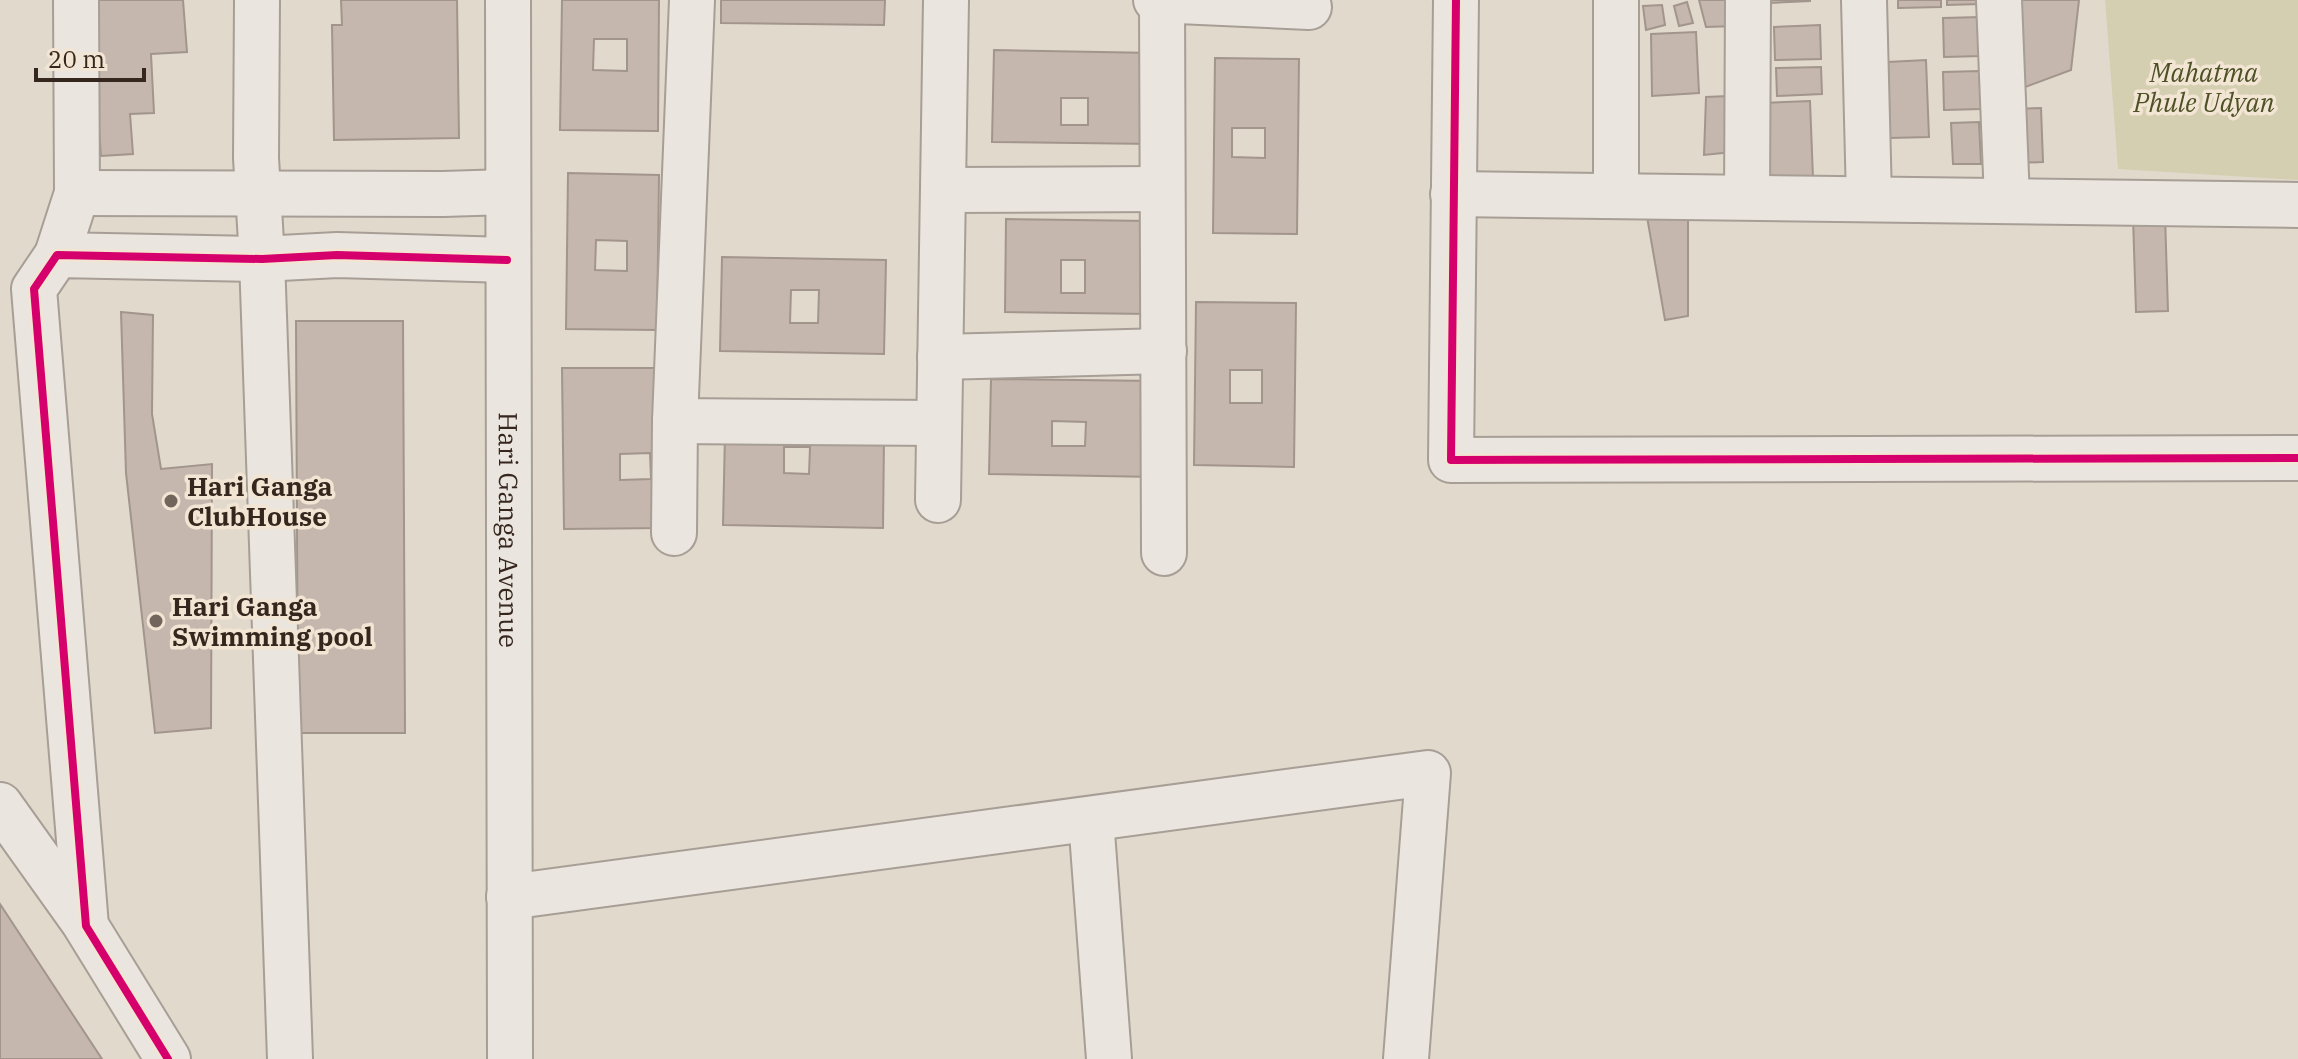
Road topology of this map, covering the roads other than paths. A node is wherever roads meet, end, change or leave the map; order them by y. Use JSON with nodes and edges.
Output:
{"nodes":[{"id":1,"x":76,"y":0,"type":"edge"},
{"id":2,"x":257,"y":0,"type":"edge"},
{"id":3,"x":508,"y":0,"type":"edge"},
{"id":4,"x":692,"y":0,"type":"edge"},
{"id":5,"x":946,"y":0,"type":"edge"},
{"id":6,"x":1160,"y":0,"type":"edge"},
{"id":7,"x":1456,"y":0,"type":"edge"},
{"id":8,"x":1616,"y":0,"type":"edge"},
{"id":9,"x":1748,"y":0,"type":"edge"},
{"id":10,"x":1864,"y":0,"type":"edge"},
{"id":11,"x":1999,"y":0,"type":"edge"},
{"id":12,"x":1309,"y":7,"type":"dead end"},
{"id":13,"x":1162,"y":189,"type":"junction"},
{"id":14,"x":943,"y":190,"type":"junction"},
{"id":15,"x":507,"y":192,"type":"junction"},
{"id":16,"x":77,"y":193,"type":"junction"},
{"id":17,"x":258,"y":194,"type":"junction"},
{"id":18,"x":1453,"y":194,"type":"junction"},
{"id":19,"x":1616,"y":196,"type":"junction"},
{"id":20,"x":1747,"y":197,"type":"junction"},
{"id":21,"x":1869,"y":199,"type":"junction"},
{"id":22,"x":2007,"y":200,"type":"junction"},
{"id":23,"x":2298,"y":205,"type":"edge"},
{"id":24,"x":57,"y":255,"type":"junction"},
{"id":25,"x":262,"y":259,"type":"junction"},
{"id":26,"x":507,"y":260,"type":"junction"},
{"id":27,"x":1164,"y":351,"type":"junction"},
{"id":28,"x":940,"y":357,"type":"junction"},
{"id":29,"x":675,"y":421,"type":"junction"},
{"id":30,"x":939,"y":423,"type":"junction"},
{"id":31,"x":2298,"y":458,"type":"edge"},
{"id":32,"x":938,"y":500,"type":"dead end"},
{"id":33,"x":674,"y":533,"type":"dead end"},
{"id":34,"x":1164,"y":553,"type":"dead end"},
{"id":35,"x":0,"y":805,"type":"edge"},
{"id":36,"x":1091,"y":819,"type":"junction"},
{"id":37,"x":509,"y":897,"type":"junction"},
{"id":38,"x":86,"y":926,"type":"junction"},
{"id":39,"x":168,"y":1059,"type":"edge"},
{"id":40,"x":290,"y":1059,"type":"edge"},
{"id":41,"x":510,"y":1059,"type":"edge"},
{"id":42,"x":1109,"y":1059,"type":"edge"},
{"id":43,"x":1406,"y":1059,"type":"edge"}],
"edges":[{"from":1,"to":16,"type":"street"},
{"from":2,"to":17,"type":"street"},
{"from":3,"to":15,"type":"street","name":"Hari Ganga Avenue"},
{"from":4,"to":29,"type":"street"},
{"from":5,"to":14,"type":"street"},
{"from":6,"to":12,"type":"street"},
{"from":6,"to":13,"type":"street"},
{"from":7,"to":18,"type":"street"},
{"from":8,"to":19,"type":"street"},
{"from":9,"to":20,"type":"street"},
{"from":10,"to":21,"type":"street"},
{"from":11,"to":22,"type":"street"},
{"from":13,"to":14,"type":"street"},
{"from":13,"to":27,"type":"street"},
{"from":14,"to":28,"type":"street"},
{"from":15,"to":17,"type":"street"},
{"from":15,"to":26,"type":"street","name":"Hari Ganga Avenue"},
{"from":16,"to":17,"type":"street"},
{"from":16,"to":24,"type":"street"},
{"from":17,"to":25,"type":"street"},
{"from":18,"to":19,"type":"street"},
{"from":18,"to":31,"type":"street"},
{"from":19,"to":20,"type":"street"},
{"from":20,"to":21,"type":"street"},
{"from":21,"to":22,"type":"street"},
{"from":22,"to":23,"type":"street"},
{"from":24,"to":25,"type":"street"},
{"from":24,"to":38,"type":"street"},
{"from":25,"to":26,"type":"street"},
{"from":25,"to":40,"type":"street"},
{"from":26,"to":37,"type":"street","name":"Hari Ganga Avenue"},
{"from":27,"to":28,"type":"street"},
{"from":27,"to":34,"type":"street"},
{"from":28,"to":30,"type":"street"},
{"from":29,"to":30,"type":"street"},
{"from":29,"to":33,"type":"street"},
{"from":30,"to":32,"type":"street"},
{"from":35,"to":38,"type":"street"},
{"from":36,"to":37,"type":"street"},
{"from":36,"to":42,"type":"street"},
{"from":36,"to":43,"type":"street"},
{"from":37,"to":41,"type":"street","name":"Hari Ganga Avenue"},
{"from":38,"to":39,"type":"street"}]}
